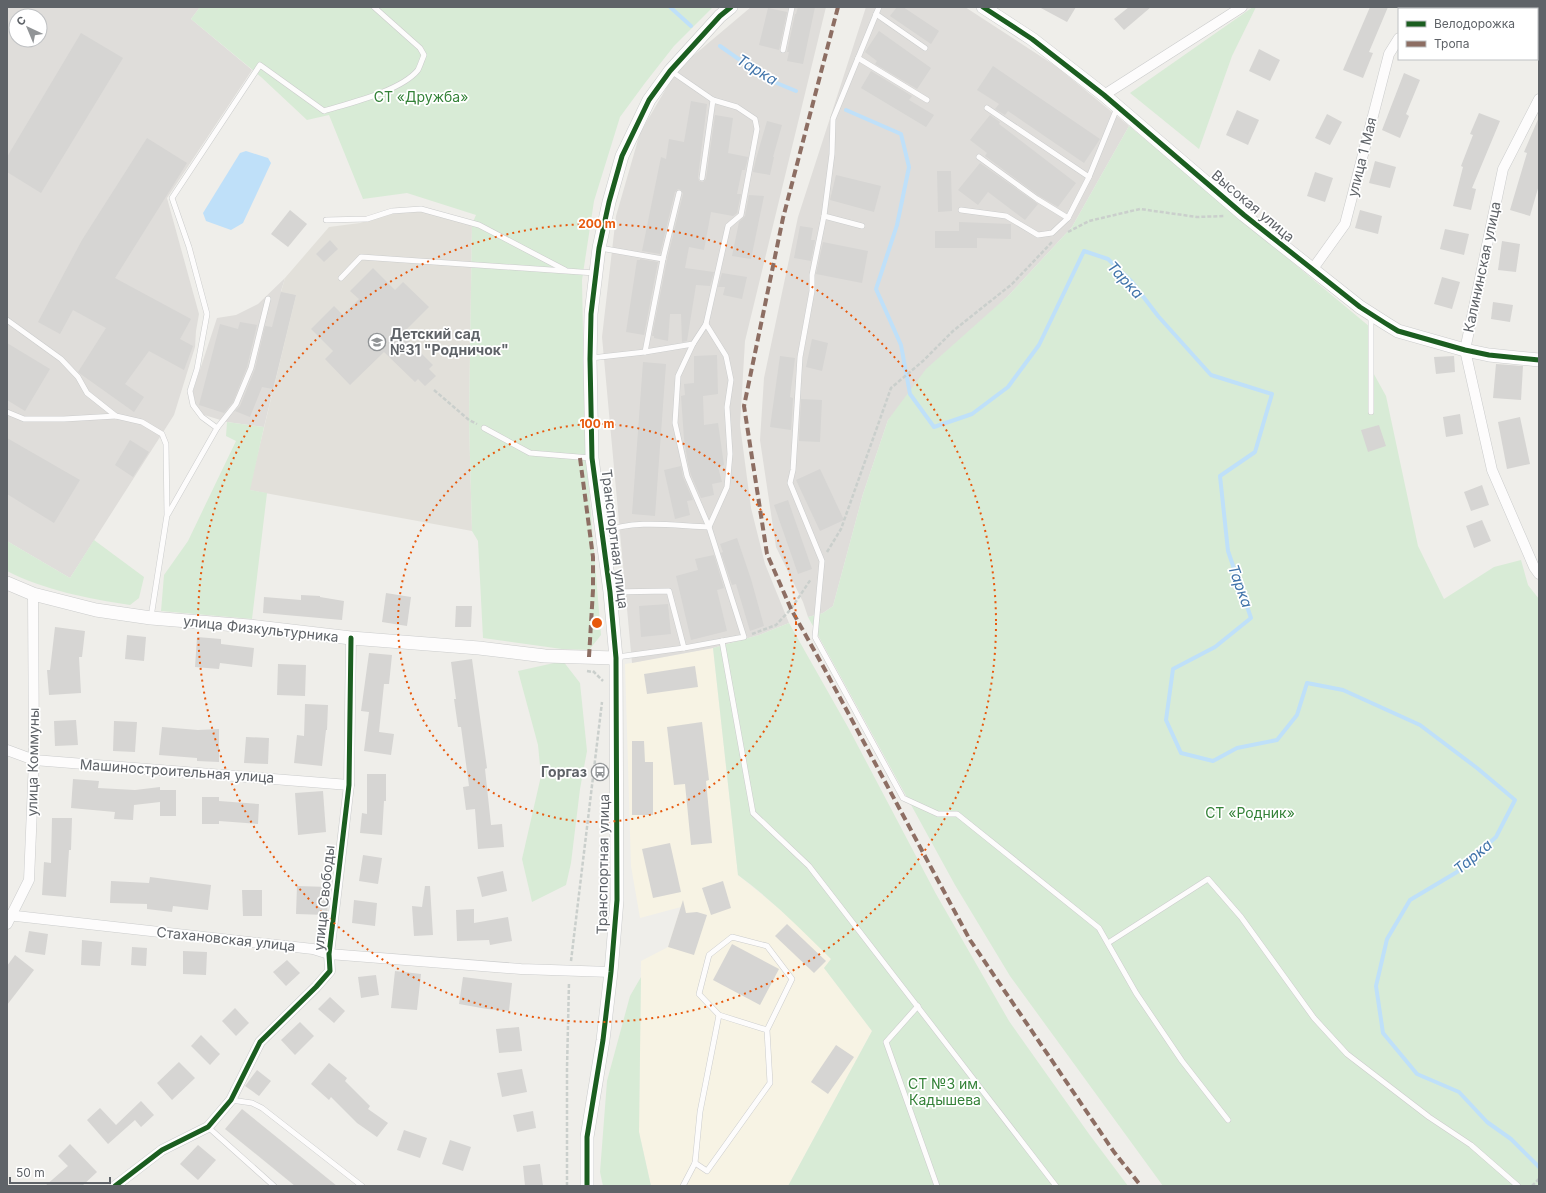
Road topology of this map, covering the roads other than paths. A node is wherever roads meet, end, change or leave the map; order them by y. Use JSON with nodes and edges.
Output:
{"nodes":[{"id":1,"x":374,"y":7,"type":"edge"},
{"id":2,"x":731,"y":7,"type":"edge"},
{"id":3,"x":792,"y":7,"type":"edge"},
{"id":4,"x":879,"y":7,"type":"edge"},
{"id":5,"x":983,"y":7,"type":"edge"},
{"id":6,"x":1242,"y":7,"type":"edge"},
{"id":7,"x":724,"y":11,"type":"edge"},
{"id":8,"x":876,"y":14,"type":"junction"},
{"id":9,"x":1398,"y":40,"type":"edge"},
{"id":10,"x":926,"y":48,"type":"dead end"},
{"id":11,"x":783,"y":50,"type":"dead end"},
{"id":12,"x":858,"y":58,"type":"junction"},
{"id":13,"x":670,"y":71,"type":"junction"},
{"id":14,"x":1104,"y":95,"type":"junction"},
{"id":15,"x":1539,"y":99,"type":"edge"},
{"id":16,"x":713,"y":100,"type":"junction"},
{"id":17,"x":927,"y":100,"type":"dead end"},
{"id":18,"x":1118,"y":107,"type":"junction"},
{"id":19,"x":987,"y":108,"type":"dead end"},
{"id":20,"x":979,"y":157,"type":"dead end"},
{"id":21,"x":1089,"y":177,"type":"junction"},
{"id":22,"x":702,"y":178,"type":"dead end"},
{"id":23,"x":679,"y":193,"type":"dead end"},
{"id":24,"x":961,"y":210,"type":"dead end"},
{"id":25,"x":824,"y":216,"type":"junction"},
{"id":26,"x":1068,"y":218,"type":"junction"},
{"id":27,"x":326,"y":220,"type":"dead end"},
{"id":28,"x":862,"y":226,"type":"dead end"},
{"id":29,"x":599,"y":248,"type":"junction"},
{"id":30,"x":663,"y":259,"type":"junction"},
{"id":31,"x":1312,"y":270,"type":"junction"},
{"id":32,"x":567,"y":272,"type":"junction"},
{"id":33,"x":597,"y":274,"type":"junction"},
{"id":34,"x":341,"y":278,"type":"dead end"},
{"id":35,"x":268,"y":299,"type":"dead end"},
{"id":36,"x":1371,"y":314,"type":"junction"},
{"id":37,"x":7,"y":320,"type":"edge"},
{"id":38,"x":706,"y":324,"type":"junction"},
{"id":39,"x":693,"y":344,"type":"junction"},
{"id":40,"x":1465,"y":350,"type":"junction"},
{"id":41,"x":645,"y":352,"type":"junction"},
{"id":42,"x":590,"y":358,"type":"junction"},
{"id":43,"x":1539,"y":360,"type":"edge"},
{"id":44,"x":7,"y":412,"type":"edge"},
{"id":45,"x":1371,"y":412,"type":"dead end"},
{"id":46,"x":116,"y":416,"type":"junction"},
{"id":47,"x":217,"y":428,"type":"junction"},
{"id":48,"x":484,"y":428,"type":"road end"},
{"id":49,"x":592,"y":458,"type":"junction"},
{"id":50,"x":167,"y":515,"type":"junction"},
{"id":51,"x":709,"y":527,"type":"junction"},
{"id":52,"x":602,"y":533,"type":"junction"},
{"id":53,"x":1539,"y":574,"type":"edge"},
{"id":54,"x":7,"y":583,"type":"edge"},
{"id":55,"x":610,"y":592,"type":"junction"},
{"id":56,"x":33,"y":594,"type":"junction"},
{"id":57,"x":151,"y":618,"type":"junction"},
{"id":58,"x":351,"y":638,"type":"junction"},
{"id":59,"x":722,"y":641,"type":"junction"},
{"id":60,"x":684,"y":648,"type":"junction"},
{"id":61,"x":616,"y":658,"type":"junction"},
{"id":62,"x":7,"y":750,"type":"edge"},
{"id":63,"x":34,"y":760,"type":"junction"},
{"id":64,"x":349,"y":785,"type":"junction"},
{"id":65,"x":9,"y":918,"type":"edge"},
{"id":66,"x":1108,"y":943,"type":"junction"},
{"id":67,"x":329,"y":954,"type":"junction"},
{"id":68,"x":611,"y":972,"type":"junction"},
{"id":69,"x":918,"y":1006,"type":"junction"},
{"id":70,"x":719,"y":1015,"type":"junction"},
{"id":71,"x":767,"y":1030,"type":"junction"},
{"id":72,"x":231,"y":1100,"type":"junction"},
{"id":73,"x":1228,"y":1120,"type":"dead end"},
{"id":74,"x":208,"y":1127,"type":"junction"},
{"id":75,"x":696,"y":1163,"type":"junction"},
{"id":76,"x":115,"y":1186,"type":"edge"},
{"id":77,"x":274,"y":1186,"type":"edge"},
{"id":78,"x":362,"y":1186,"type":"edge"},
{"id":79,"x":587,"y":1186,"type":"edge"},
{"id":80,"x":683,"y":1186,"type":"edge"},
{"id":81,"x":937,"y":1186,"type":"edge"},
{"id":82,"x":1056,"y":1186,"type":"edge"},
{"id":83,"x":1518,"y":1186,"type":"edge"}],
"edges":[{"from":1,"to":47,"type":"lane"},
{"from":2,"to":7,"type":"street","name":"Транспортная улица"},
{"from":3,"to":11,"type":"lane"},
{"from":4,"to":8,"type":"lane"},
{"from":5,"to":14,"type":"street","name":"Высокая улица"},
{"from":6,"to":14,"type":"street"},
{"from":7,"to":13,"type":"street","name":"Транспортная улица"},
{"from":8,"to":10,"type":"lane"},
{"from":8,"to":12,"type":"lane"},
{"from":9,"to":31,"type":"street","name":"улица 1 Мая"},
{"from":12,"to":17,"type":"lane"},
{"from":12,"to":25,"type":"lane"},
{"from":13,"to":16,"type":"lane"},
{"from":13,"to":29,"type":"street","name":"Транспортная улица"},
{"from":14,"to":18,"type":"street","name":"Высокая улица"},
{"from":15,"to":40,"type":"street","name":"Калининская улица"},
{"from":16,"to":22,"type":"lane"},
{"from":16,"to":38,"type":"lane"},
{"from":18,"to":21,"type":"lane"},
{"from":18,"to":31,"type":"street","name":"Высокая улица"},
{"from":19,"to":21,"type":"lane"},
{"from":20,"to":26,"type":"lane"},
{"from":21,"to":26,"type":"lane"},
{"from":23,"to":30,"type":"lane"},
{"from":24,"to":26,"type":"lane"},
{"from":25,"to":28,"type":"lane"},
{"from":25,"to":66,"type":"lane"},
{"from":27,"to":32,"type":"lane"},
{"from":29,"to":30,"type":"lane"},
{"from":29,"to":33,"type":"street","name":"Транспортная улица"},
{"from":30,"to":41,"type":"lane"},
{"from":31,"to":36,"type":"street","name":"Высокая улица"},
{"from":32,"to":33,"type":"lane"},
{"from":32,"to":34,"type":"lane"},
{"from":33,"to":42,"type":"street","name":"Транспортная улица"},
{"from":35,"to":47,"type":"lane"},
{"from":36,"to":40,"type":"street","name":"Высокая улица"},
{"from":36,"to":45,"type":"lane"},
{"from":37,"to":46,"type":"lane"},
{"from":38,"to":39,"type":"lane"},
{"from":38,"to":51,"type":"lane"},
{"from":39,"to":41,"type":"lane"},
{"from":39,"to":51,"type":"lane"},
{"from":40,"to":43,"type":"street","name":"Высокая улица"},
{"from":40,"to":53,"type":"street","name":"Калининская улица"},
{"from":41,"to":42,"type":"lane"},
{"from":42,"to":49,"type":"street","name":"Транспортная улица"},
{"from":44,"to":46,"type":"lane"},
{"from":46,"to":50,"type":"lane"},
{"from":47,"to":50,"type":"lane"},
{"from":48,"to":49,"type":"lane"},
{"from":49,"to":52,"type":"street","name":"Транспортная улица"},
{"from":50,"to":57,"type":"lane"},
{"from":51,"to":52,"type":"lane"},
{"from":51,"to":59,"type":"lane"},
{"from":52,"to":55,"type":"street","name":"Транспортная улица"},
{"from":54,"to":56,"type":"street","name":"улица Физкультурника"},
{"from":55,"to":60,"type":"lane"},
{"from":55,"to":61,"type":"street","name":"Транспортная улица"},
{"from":56,"to":57,"type":"street","name":"улица Физкультурника"},
{"from":56,"to":63,"type":"street","name":"улица Коммуны"},
{"from":57,"to":58,"type":"street","name":"улица Физкультурника"},
{"from":58,"to":61,"type":"street","name":"улица Физкультурника"},
{"from":58,"to":64,"type":"street","name":"улица Свободы"},
{"from":59,"to":60,"type":"lane"},
{"from":59,"to":69,"type":"lane"},
{"from":60,"to":61,"type":"lane"},
{"from":61,"to":68,"type":"street","name":"Транспортная улица"},
{"from":62,"to":63,"type":"street","name":"Машиностроительная улица"},
{"from":63,"to":64,"type":"street","name":"Машиностроительная улица"},
{"from":63,"to":65,"type":"street","name":"улица Коммуны"},
{"from":64,"to":67,"type":"street","name":"улица Свободы"},
{"from":65,"to":67,"type":"street","name":"Стахановская улица"},
{"from":66,"to":73,"type":"lane"},
{"from":66,"to":83,"type":"lane"},
{"from":67,"to":68,"type":"street","name":"Стахановская улица"},
{"from":67,"to":72,"type":"street","name":"улица Свободы"},
{"from":68,"to":79,"type":"street","name":"Транспортная улица"},
{"from":69,"to":81,"type":"lane"},
{"from":69,"to":82,"type":"lane"},
{"from":70,"to":71,"type":"lane"},
{"from":70,"to":71,"type":"lane"},
{"from":70,"to":75,"type":"lane"},
{"from":71,"to":75,"type":"lane"},
{"from":72,"to":74,"type":"street","name":"улица Свободы"},
{"from":72,"to":78,"type":"lane"},
{"from":74,"to":76,"type":"street","name":"улица Свободы"},
{"from":74,"to":77,"type":"lane"},
{"from":75,"to":80,"type":"lane"}]}
